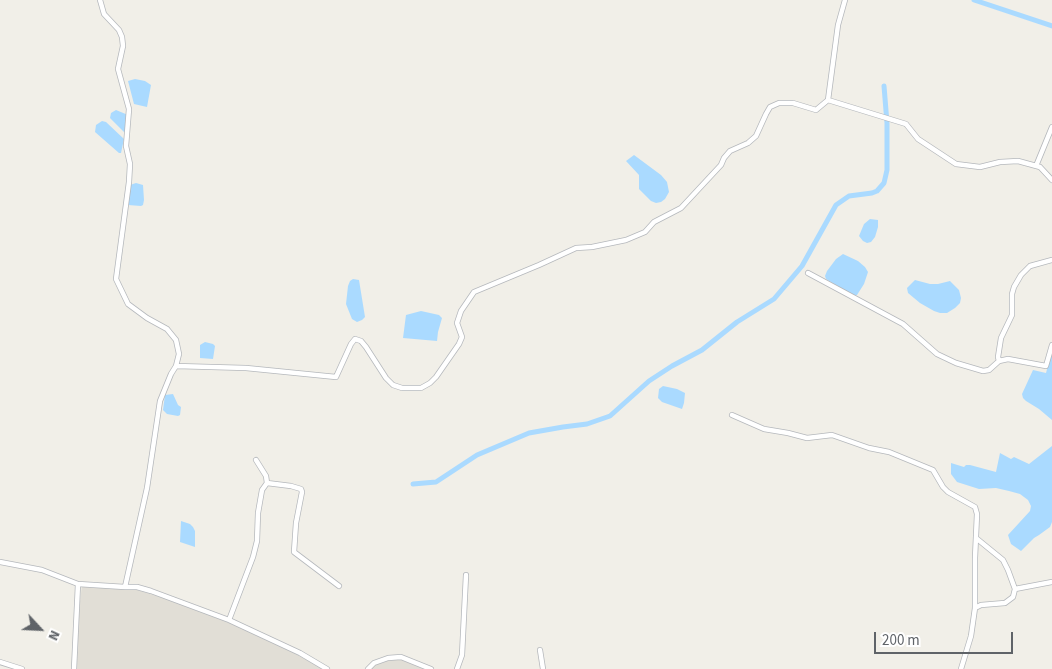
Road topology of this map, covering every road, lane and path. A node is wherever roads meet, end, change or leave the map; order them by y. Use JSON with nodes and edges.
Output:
{"nodes":[{"id":1,"x":100,"y":0,"type":"edge"},
{"id":2,"x":844,"y":0,"type":"edge"},
{"id":3,"x":828,"y":100,"type":"junction"},
{"id":4,"x":1052,"y":127,"type":"edge"},
{"id":5,"x":1036,"y":166,"type":"junction"},
{"id":6,"x":1052,"y":180,"type":"edge"},
{"id":7,"x":1052,"y":260,"type":"edge"},
{"id":8,"x":808,"y":273,"type":"dead end"},
{"id":9,"x":1052,"y":345,"type":"edge"},
{"id":10,"x":1000,"y":361,"type":"junction"},
{"id":11,"x":176,"y":366,"type":"junction"},
{"id":12,"x":732,"y":415,"type":"dead end"},
{"id":13,"x":256,"y":460,"type":"dead end"},
{"id":14,"x":267,"y":483,"type":"junction"},
{"id":15,"x":976,"y":538,"type":"junction"},
{"id":16,"x":0,"y":562,"type":"edge"},
{"id":17,"x":466,"y":576,"type":"dead end"},
{"id":18,"x":1052,"y":582,"type":"edge"},
{"id":19,"x":78,"y":584,"type":"junction"},
{"id":20,"x":339,"y":586,"type":"dead end"},
{"id":21,"x":125,"y":587,"type":"junction"},
{"id":22,"x":1015,"y":589,"type":"junction"},
{"id":23,"x":975,"y":608,"type":"junction"},
{"id":24,"x":230,"y":620,"type":"junction"},
{"id":25,"x":540,"y":650,"type":"dead end"},
{"id":26,"x":0,"y":662,"type":"edge"},
{"id":27,"x":22,"y":669,"type":"edge"},
{"id":28,"x":74,"y":669,"type":"edge"},
{"id":29,"x":327,"y":669,"type":"edge"},
{"id":30,"x":368,"y":669,"type":"edge"},
{"id":31,"x":431,"y":669,"type":"edge"},
{"id":32,"x":457,"y":669,"type":"edge"},
{"id":33,"x":543,"y":669,"type":"edge"},
{"id":34,"x":961,"y":669,"type":"edge"}],
"edges":[{"from":1,"to":11,"type":"street"},
{"from":2,"to":3,"type":"street"},
{"from":3,"to":5,"type":"street"},
{"from":3,"to":11,"type":"street"},
{"from":4,"to":5,"type":"street"},
{"from":5,"to":6,"type":"street"},
{"from":7,"to":10,"type":"street"},
{"from":8,"to":10,"type":"street"},
{"from":9,"to":10,"type":"street"},
{"from":11,"to":21,"type":"street"},
{"from":12,"to":15,"type":"street"},
{"from":13,"to":14,"type":"street"},
{"from":14,"to":20,"type":"street"},
{"from":14,"to":24,"type":"street"},
{"from":15,"to":22,"type":"street"},
{"from":15,"to":23,"type":"street"},
{"from":16,"to":19,"type":"street"},
{"from":17,"to":32,"type":"street"},
{"from":18,"to":22,"type":"street"},
{"from":19,"to":21,"type":"street"},
{"from":19,"to":28,"type":"street"},
{"from":21,"to":24,"type":"street"},
{"from":22,"to":23,"type":"street"},
{"from":23,"to":34,"type":"street"},
{"from":24,"to":29,"type":"street"},
{"from":25,"to":33,"type":"street"},
{"from":26,"to":27,"type":"street"},
{"from":30,"to":31,"type":"street"}]}
